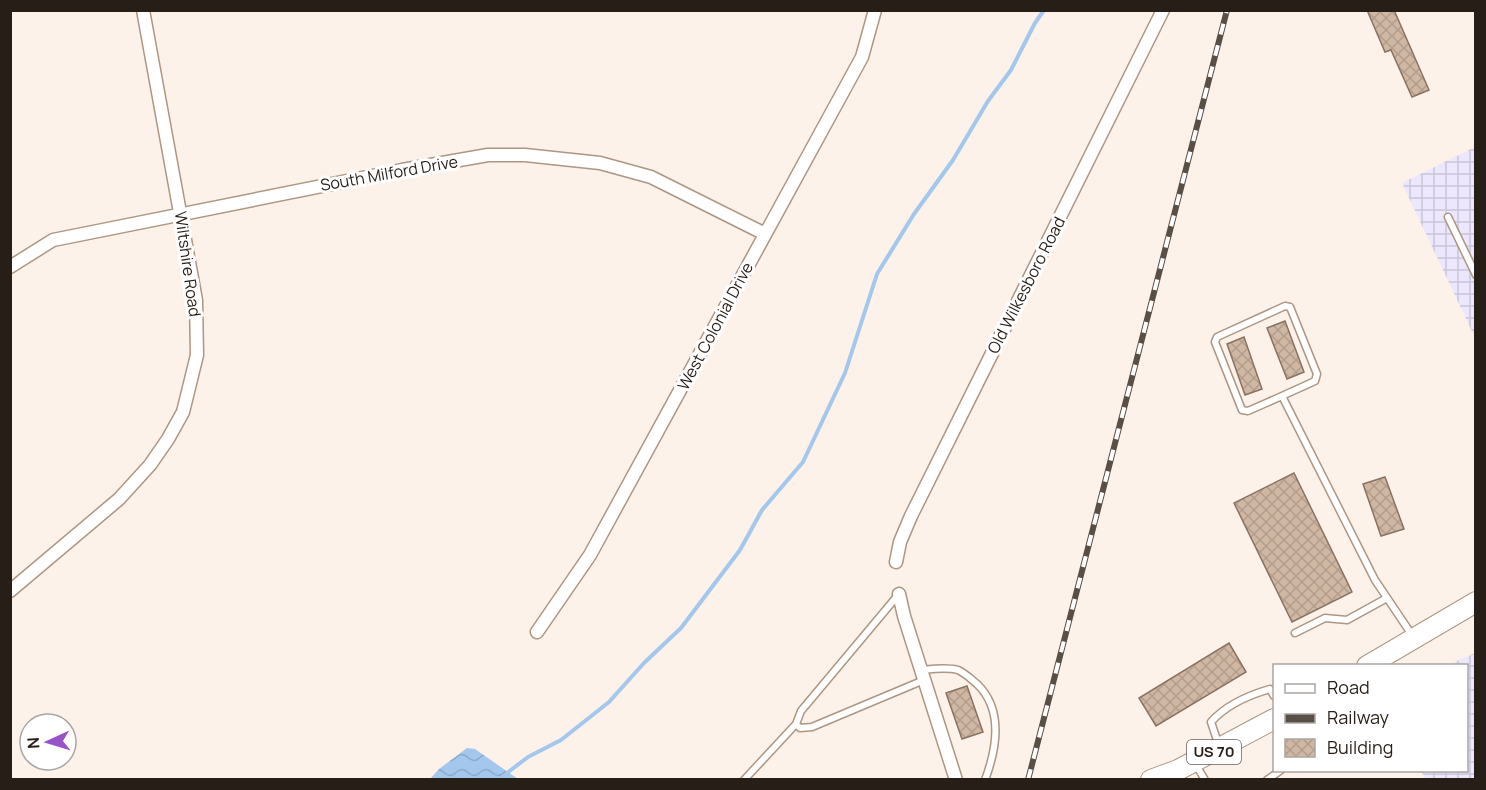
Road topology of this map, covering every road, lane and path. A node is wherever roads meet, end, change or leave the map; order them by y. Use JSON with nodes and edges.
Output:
{"nodes":[{"id":1,"x":143,"y":10,"type":"edge"},
{"id":2,"x":875,"y":10,"type":"edge"},
{"id":3,"x":1163,"y":10,"type":"edge"},
{"id":4,"x":181,"y":213,"type":"junction"},
{"id":5,"x":1448,"y":217,"type":"dead end"},
{"id":6,"x":765,"y":234,"type":"junction"},
{"id":7,"x":10,"y":267,"type":"edge"},
{"id":8,"x":1476,"y":275,"type":"edge"},
{"id":9,"x":1282,"y":396,"type":"junction"},
{"id":10,"x":896,"y":562,"type":"dead end"},
{"id":11,"x":10,"y":591,"type":"edge"},
{"id":12,"x":899,"y":594,"type":"joint"},
{"id":13,"x":1387,"y":598,"type":"junction"},
{"id":14,"x":1476,"y":602,"type":"edge"},
{"id":15,"x":537,"y":632,"type":"dead end"},
{"id":16,"x":1295,"y":633,"type":"dead end"},
{"id":17,"x":1414,"y":638,"type":"junction"},
{"id":18,"x":1370,"y":664,"type":"edge"},
{"id":19,"x":922,"y":675,"type":"junction"},
{"id":20,"x":1273,"y":693,"type":"edge"},
{"id":21,"x":1273,"y":720,"type":"edge"},
{"id":22,"x":796,"y":724,"type":"junction"},
{"id":23,"x":1221,"y":749,"type":"junction"},
{"id":24,"x":1194,"y":762,"type":"junction"},
{"id":25,"x":744,"y":780,"type":"edge"},
{"id":26,"x":956,"y":780,"type":"edge"},
{"id":27,"x":985,"y":780,"type":"edge"},
{"id":28,"x":1151,"y":780,"type":"edge"},
{"id":29,"x":1205,"y":780,"type":"edge"}],
"edges":[{"from":1,"to":4,"type":"street","name":"Wiltshire Road"},
{"from":2,"to":6,"type":"street","name":"West Colonial Drive"},
{"from":3,"to":10,"type":"street","name":"Old Wilkesboro Road"},
{"from":4,"to":6,"type":"street","name":"South Milford Drive"},
{"from":4,"to":7,"type":"street","name":"South Milford Drive"},
{"from":4,"to":11,"type":"street","name":"Wiltshire Road"},
{"from":5,"to":8,"type":"lane"},
{"from":6,"to":15,"type":"street","name":"West Colonial Drive"},
{"from":9,"to":9,"type":"lane"},
{"from":9,"to":13,"type":"lane"},
{"from":12,"to":19,"type":"street"},
{"from":12,"to":22,"type":"lane"},
{"from":13,"to":16,"type":"lane"},
{"from":13,"to":17,"type":"lane"},
{"from":14,"to":17,"type":"highway"},
{"from":17,"to":18,"type":"highway"},
{"from":19,"to":22,"type":"lane"},
{"from":19,"to":26,"type":"street"},
{"from":19,"to":27,"type":"lane"},
{"from":20,"to":23,"type":"lane"},
{"from":21,"to":23,"type":"highway","number":"US 70"},
{"from":22,"to":25,"type":"lane"},
{"from":23,"to":24,"type":"highway","number":"US 70"},
{"from":24,"to":28,"type":"highway","number":"US 70"},
{"from":24,"to":29,"type":"lane"}]}
